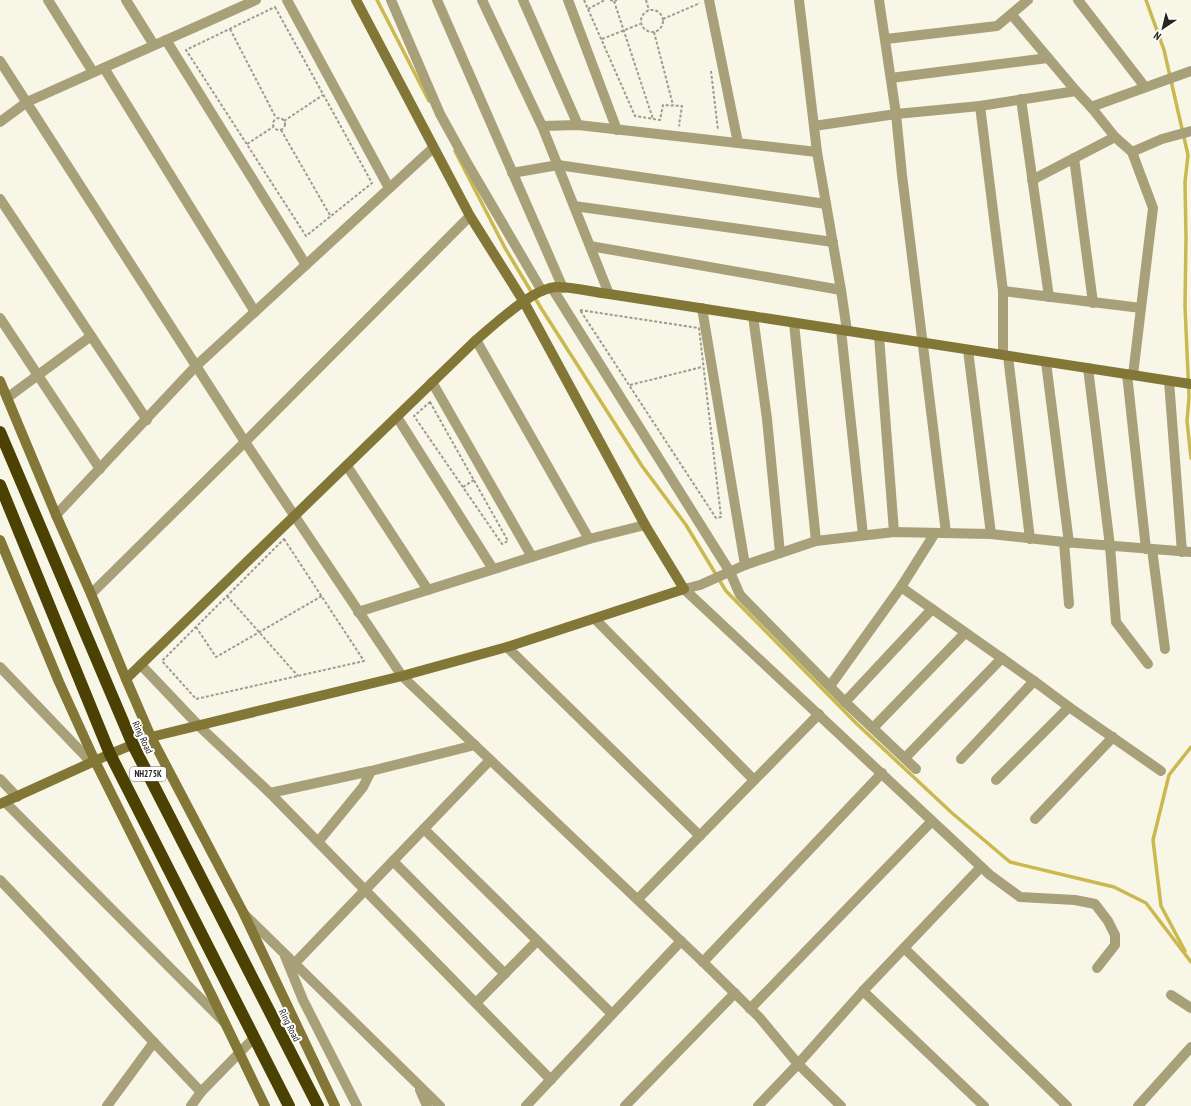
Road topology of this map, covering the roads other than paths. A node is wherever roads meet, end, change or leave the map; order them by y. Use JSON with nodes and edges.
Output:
{"nodes":[{"id":1,"x":48,"y":0,"type":"edge"},
{"id":2,"x":126,"y":0,"type":"edge"},
{"id":3,"x":256,"y":0,"type":"edge"},
{"id":4,"x":287,"y":0,"type":"edge"},
{"id":5,"x":356,"y":0,"type":"edge"},
{"id":6,"x":391,"y":0,"type":"edge"},
{"id":7,"x":437,"y":0,"type":"edge"},
{"id":8,"x":482,"y":0,"type":"edge"},
{"id":9,"x":523,"y":0,"type":"edge"},
{"id":10,"x":568,"y":0,"type":"edge"},
{"id":11,"x":799,"y":0,"type":"edge"},
{"id":12,"x":882,"y":0,"type":"edge"},
{"id":13,"x":1028,"y":0,"type":"edge"},
{"id":14,"x":1078,"y":0,"type":"edge"},
{"id":15,"x":706,"y":1,"type":"edge"},
{"id":16,"x":1012,"y":15,"type":"junction"},
{"id":17,"x":886,"y":39,"type":"junction"},
{"id":18,"x":166,"y":40,"type":"junction"},
{"id":19,"x":154,"y":45,"type":"junction"},
{"id":20,"x":1048,"y":58,"type":"junction"},
{"id":21,"x":0,"y":61,"type":"edge"},
{"id":22,"x":104,"y":68,"type":"junction"},
{"id":23,"x":1191,"y":71,"type":"edge"},
{"id":24,"x":94,"y":72,"type":"junction"},
{"id":25,"x":891,"y":78,"type":"junction"},
{"id":26,"x":1145,"y":86,"type":"junction"},
{"id":27,"x":1076,"y":91,"type":"junction"},
{"id":28,"x":1021,"y":99,"type":"junction"},
{"id":29,"x":27,"y":102,"type":"junction"},
{"id":30,"x":980,"y":106,"type":"junction"},
{"id":31,"x":1091,"y":106,"type":"junction"},
{"id":32,"x":896,"y":114,"type":"junction"},
{"id":33,"x":0,"y":122,"type":"edge"},
{"id":34,"x":578,"y":125,"type":"junction"},
{"id":35,"x":542,"y":126,"type":"junction"},
{"id":36,"x":814,"y":126,"type":"junction"},
{"id":37,"x":617,"y":130,"type":"junction"},
{"id":38,"x":1191,"y":131,"type":"edge"},
{"id":39,"x":1115,"y":137,"type":"junction"},
{"id":40,"x":738,"y":143,"type":"junction"},
{"id":41,"x":433,"y":148,"type":"junction"},
{"id":42,"x":817,"y":152,"type":"junction"},
{"id":43,"x":1132,"y":152,"type":"junction"},
{"id":44,"x":1074,"y":158,"type":"junction"},
{"id":45,"x":558,"y":165,"type":"junction"},
{"id":46,"x":512,"y":172,"type":"junction"},
{"id":47,"x":1032,"y":180,"type":"junction"},
{"id":48,"x":389,"y":188,"type":"junction"},
{"id":49,"x":0,"y":199,"type":"edge"},
{"id":50,"x":826,"y":204,"type":"junction"},
{"id":51,"x":574,"y":206,"type":"junction"},
{"id":52,"x":470,"y":216,"type":"junction"},
{"id":53,"x":833,"y":242,"type":"junction"},
{"id":54,"x":590,"y":246,"type":"junction"},
{"id":55,"x":306,"y":265,"type":"junction"},
{"id":56,"x":552,"y":288,"type":"junction"},
{"id":57,"x":563,"y":288,"type":"junction"},
{"id":58,"x":841,"y":290,"type":"junction"},
{"id":59,"x":1003,"y":292,"type":"junction"},
{"id":60,"x":609,"y":294,"type":"junction"},
{"id":61,"x":534,"y":296,"type":"junction"},
{"id":62,"x":1049,"y":297,"type":"junction"},
{"id":63,"x":1093,"y":303,"type":"junction"},
{"id":64,"x":702,"y":308,"type":"junction"},
{"id":65,"x":1141,"y":308,"type":"junction"},
{"id":66,"x":255,"y":312,"type":"junction"},
{"id":67,"x":753,"y":316,"type":"junction"},
{"id":68,"x":0,"y":318,"type":"edge"},
{"id":69,"x":794,"y":323,"type":"junction"},
{"id":70,"x":844,"y":330,"type":"junction"},
{"id":71,"x":91,"y":336,"type":"junction"},
{"id":72,"x":879,"y":336,"type":"junction"},
{"id":73,"x":476,"y":340,"type":"junction"},
{"id":74,"x":923,"y":342,"type":"junction"},
{"id":75,"x":968,"y":350,"type":"junction"},
{"id":76,"x":1005,"y":355,"type":"junction"},
{"id":77,"x":1046,"y":362,"type":"junction"},
{"id":78,"x":196,"y":366,"type":"junction"},
{"id":79,"x":1088,"y":368,"type":"junction"},
{"id":80,"x":38,"y":375,"type":"junction"},
{"id":81,"x":1130,"y":375,"type":"junction"},
{"id":82,"x":0,"y":380,"type":"edge"},
{"id":83,"x":1172,"y":381,"type":"junction"},
{"id":84,"x":432,"y":382,"type":"junction"},
{"id":85,"x":1191,"y":384,"type":"edge"},
{"id":86,"x":7,"y":398,"type":"junction"},
{"id":87,"x":397,"y":417,"type":"junction"},
{"id":88,"x":147,"y":420,"type":"junction"},
{"id":89,"x":0,"y":432,"type":"edge"},
{"id":90,"x":245,"y":442,"type":"junction"},
{"id":91,"x":347,"y":466,"type":"junction"},
{"id":92,"x":100,"y":469,"type":"junction"},
{"id":93,"x":0,"y":485,"type":"edge"},
{"id":94,"x":56,"y":515,"type":"junction"},
{"id":95,"x":294,"y":517,"type":"junction"},
{"id":96,"x":645,"y":525,"type":"junction"},
{"id":97,"x":894,"y":532,"type":"junction"},
{"id":98,"x":940,"y":533,"type":"junction"},
{"id":99,"x":991,"y":534,"type":"junction"},
{"id":100,"x":863,"y":535,"type":"junction"},
{"id":101,"x":589,"y":539,"type":"junction"},
{"id":102,"x":1030,"y":539,"type":"junction"},
{"id":103,"x":0,"y":540,"type":"edge"},
{"id":104,"x":816,"y":541,"type":"junction"},
{"id":105,"x":1067,"y":542,"type":"junction"},
{"id":106,"x":1110,"y":546,"type":"junction"},
{"id":107,"x":1149,"y":549,"type":"junction"},
{"id":108,"x":1188,"y":552,"type":"edge"},
{"id":109,"x":780,"y":553,"type":"junction"},
{"id":110,"x":532,"y":557,"type":"junction"},
{"id":111,"x":745,"y":565,"type":"junction"},
{"id":112,"x":493,"y":569,"type":"junction"},
{"id":113,"x":727,"y":574,"type":"junction"},
{"id":114,"x":901,"y":587,"type":"junction"},
{"id":115,"x":684,"y":589,"type":"junction"},
{"id":116,"x":428,"y":590,"type":"junction"},
{"id":117,"x":91,"y":594,"type":"junction"},
{"id":118,"x":1069,"y":604,"type":"dead end"},
{"id":119,"x":932,"y":609,"type":"junction"},
{"id":120,"x":358,"y":612,"type":"junction"},
{"id":121,"x":595,"y":619,"type":"junction"},
{"id":122,"x":965,"y":633,"type":"junction"},
{"id":123,"x":507,"y":647,"type":"junction"},
{"id":124,"x":1165,"y":649,"type":"dead end"},
{"id":125,"x":1002,"y":658,"type":"junction"},
{"id":126,"x":141,"y":664,"type":"junction"},
{"id":127,"x":1148,"y":664,"type":"dead end"},
{"id":128,"x":0,"y":667,"type":"edge"},
{"id":129,"x":402,"y":676,"type":"junction"},
{"id":130,"x":126,"y":679,"type":"junction"},
{"id":131,"x":1034,"y":681,"type":"junction"},
{"id":132,"x":830,"y":686,"type":"junction"},
{"id":133,"x":845,"y":702,"type":"junction"},
{"id":134,"x":1069,"y":707,"type":"junction"},
{"id":135,"x":819,"y":714,"type":"junction"},
{"id":136,"x":198,"y":726,"type":"junction"},
{"id":137,"x":873,"y":728,"type":"junction"},
{"id":138,"x":152,"y":737,"type":"junction"},
{"id":139,"x":1114,"y":737,"type":"junction"},
{"id":140,"x":133,"y":744,"type":"junction"},
{"id":141,"x":475,"y":745,"type":"junction"},
{"id":142,"x":110,"y":754,"type":"junction"},
{"id":143,"x":905,"y":758,"type":"junction"},
{"id":144,"x":961,"y":759,"type":"dead end"},
{"id":145,"x":490,"y":760,"type":"junction"},
{"id":146,"x":93,"y":761,"type":"junction"},
{"id":147,"x":916,"y":769,"type":"dead end"},
{"id":148,"x":371,"y":771,"type":"junction"},
{"id":149,"x":1162,"y":771,"type":"dead end"},
{"id":150,"x":882,"y":773,"type":"junction"},
{"id":151,"x":0,"y":779,"type":"edge"},
{"id":152,"x":754,"y":780,"type":"junction"},
{"id":153,"x":996,"y":780,"type":"dead end"},
{"id":154,"x":270,"y":793,"type":"junction"},
{"id":155,"x":17,"y":797,"type":"junction"},
{"id":156,"x":3,"y":803,"type":"edge"},
{"id":157,"x":1035,"y":819,"type":"dead end"},
{"id":158,"x":932,"y":821,"type":"junction"},
{"id":159,"x":424,"y":829,"type":"junction"},
{"id":160,"x":700,"y":836,"type":"junction"},
{"id":161,"x":318,"y":842,"type":"junction"},
{"id":162,"x":393,"y":861,"type":"junction"},
{"id":163,"x":981,"y":867,"type":"junction"},
{"id":164,"x":0,"y":880,"type":"edge"},
{"id":165,"x":365,"y":890,"type":"junction"},
{"id":166,"x":638,"y":899,"type":"junction"},
{"id":167,"x":242,"y":912,"type":"junction"},
{"id":168,"x":681,"y":940,"type":"junction"},
{"id":169,"x":537,"y":941,"type":"junction"},
{"id":170,"x":904,"y":948,"type":"junction"},
{"id":171,"x":284,"y":953,"type":"junction"},
{"id":172,"x":703,"y":962,"type":"junction"},
{"id":173,"x":295,"y":964,"type":"junction"},
{"id":174,"x":1097,"y":968,"type":"dead end"},
{"id":175,"x":505,"y":974,"type":"junction"},
{"id":176,"x":864,"y":990,"type":"junction"},
{"id":177,"x":735,"y":994,"type":"junction"},
{"id":178,"x":1171,"y":996,"type":"dead end"},
{"id":179,"x":476,"y":1003,"type":"junction"},
{"id":180,"x":1191,"y":1008,"type":"edge"},
{"id":181,"x":750,"y":1009,"type":"junction"},
{"id":182,"x":612,"y":1014,"type":"junction"},
{"id":183,"x":226,"y":1025,"type":"junction"},
{"id":184,"x":254,"y":1038,"type":"junction"},
{"id":185,"x":154,"y":1042,"type":"junction"},
{"id":186,"x":1191,"y":1047,"type":"edge"},
{"id":187,"x":240,"y":1053,"type":"junction"},
{"id":188,"x":798,"y":1064,"type":"junction"},
{"id":189,"x":551,"y":1080,"type":"junction"},
{"id":190,"x":417,"y":1083,"type":"junction"},
{"id":191,"x":201,"y":1092,"type":"junction"},
{"id":192,"x":107,"y":1106,"type":"edge"},
{"id":193,"x":191,"y":1106,"type":"edge"},
{"id":194,"x":265,"y":1106,"type":"edge"},
{"id":195,"x":289,"y":1106,"type":"edge"},
{"id":196,"x":318,"y":1106,"type":"edge"},
{"id":197,"x":335,"y":1106,"type":"edge"},
{"id":198,"x":357,"y":1106,"type":"edge"},
{"id":199,"x":427,"y":1106,"type":"edge"},
{"id":200,"x":440,"y":1106,"type":"edge"},
{"id":201,"x":526,"y":1106,"type":"edge"},
{"id":202,"x":625,"y":1106,"type":"edge"},
{"id":203,"x":758,"y":1106,"type":"edge"},
{"id":204,"x":841,"y":1106,"type":"edge"},
{"id":205,"x":984,"y":1106,"type":"edge"},
{"id":206,"x":1067,"y":1106,"type":"edge"},
{"id":207,"x":1138,"y":1106,"type":"edge"}],
"edges":[{"from":1,"to":24,"type":"street"},
{"from":2,"to":19,"type":"street"},
{"from":3,"to":18,"type":"street"},
{"from":4,"to":48,"type":"street"},
{"from":5,"to":41,"type":"street"},
{"from":6,"to":61,"type":"street"},
{"from":7,"to":46,"type":"street"},
{"from":8,"to":35,"type":"street"},
{"from":9,"to":34,"type":"street"},
{"from":10,"to":37,"type":"street"},
{"from":11,"to":36,"type":"street"},
{"from":12,"to":17,"type":"street"},
{"from":13,"to":16,"type":"street"},
{"from":14,"to":26,"type":"street"},
{"from":15,"to":40,"type":"street"},
{"from":16,"to":17,"type":"street"},
{"from":16,"to":20,"type":"street"},
{"from":17,"to":25,"type":"street"},
{"from":18,"to":19,"type":"street"},
{"from":18,"to":55,"type":"street"},
{"from":19,"to":22,"type":"street"},
{"from":20,"to":25,"type":"street"},
{"from":20,"to":27,"type":"street"},
{"from":21,"to":29,"type":"street"},
{"from":22,"to":24,"type":"street"},
{"from":22,"to":66,"type":"street"},
{"from":23,"to":26,"type":"street"},
{"from":24,"to":29,"type":"street"},
{"from":25,"to":32,"type":"street"},
{"from":26,"to":31,"type":"street"},
{"from":27,"to":28,"type":"street"},
{"from":27,"to":31,"type":"street"},
{"from":28,"to":30,"type":"street"},
{"from":28,"to":47,"type":"street"},
{"from":29,"to":33,"type":"street"},
{"from":29,"to":78,"type":"street"},
{"from":30,"to":32,"type":"street"},
{"from":30,"to":59,"type":"street"},
{"from":31,"to":39,"type":"street"},
{"from":32,"to":36,"type":"street"},
{"from":32,"to":74,"type":"street"},
{"from":34,"to":35,"type":"street"},
{"from":34,"to":37,"type":"street"},
{"from":35,"to":45,"type":"street"},
{"from":36,"to":42,"type":"street"},
{"from":37,"to":40,"type":"street"},
{"from":38,"to":43,"type":"street"},
{"from":39,"to":43,"type":"street"},
{"from":39,"to":44,"type":"street"},
{"from":40,"to":42,"type":"street"},
{"from":41,"to":48,"type":"street"},
{"from":41,"to":52,"type":"street"},
{"from":42,"to":50,"type":"street"},
{"from":43,"to":65,"type":"street"},
{"from":44,"to":47,"type":"street"},
{"from":44,"to":63,"type":"street"},
{"from":45,"to":46,"type":"street"},
{"from":45,"to":50,"type":"street"},
{"from":45,"to":51,"type":"street"},
{"from":46,"to":57,"type":"street"},
{"from":47,"to":62,"type":"street"},
{"from":48,"to":55,"type":"street"},
{"from":49,"to":71,"type":"street"},
{"from":50,"to":53,"type":"street"},
{"from":51,"to":53,"type":"street"},
{"from":51,"to":54,"type":"street"},
{"from":52,"to":61,"type":"street"},
{"from":52,"to":90,"type":"street"},
{"from":53,"to":58,"type":"street"},
{"from":54,"to":58,"type":"street"},
{"from":54,"to":60,"type":"street"},
{"from":55,"to":66,"type":"street"},
{"from":56,"to":57,"type":"street"},
{"from":56,"to":61,"type":"street"},
{"from":56,"to":113,"type":"street"},
{"from":57,"to":60,"type":"street"},
{"from":58,"to":70,"type":"street"},
{"from":59,"to":62,"type":"street"},
{"from":59,"to":76,"type":"street"},
{"from":60,"to":64,"type":"street"},
{"from":61,"to":73,"type":"street"},
{"from":61,"to":96,"type":"street"},
{"from":62,"to":63,"type":"street"},
{"from":63,"to":65,"type":"street"},
{"from":64,"to":67,"type":"street"},
{"from":64,"to":111,"type":"street"},
{"from":65,"to":81,"type":"street"},
{"from":66,"to":78,"type":"street"},
{"from":67,"to":69,"type":"street"},
{"from":67,"to":109,"type":"street"},
{"from":68,"to":80,"type":"street"},
{"from":69,"to":70,"type":"street"},
{"from":69,"to":104,"type":"street"},
{"from":70,"to":72,"type":"street"},
{"from":70,"to":100,"type":"street"},
{"from":71,"to":80,"type":"street"},
{"from":71,"to":88,"type":"street"},
{"from":72,"to":74,"type":"street"},
{"from":72,"to":97,"type":"street"},
{"from":73,"to":84,"type":"street"},
{"from":73,"to":101,"type":"street"},
{"from":74,"to":75,"type":"street"},
{"from":74,"to":98,"type":"street"},
{"from":75,"to":76,"type":"street"},
{"from":75,"to":99,"type":"street"},
{"from":76,"to":77,"type":"street"},
{"from":76,"to":102,"type":"street"},
{"from":77,"to":79,"type":"street"},
{"from":77,"to":105,"type":"street"},
{"from":78,"to":88,"type":"street"},
{"from":78,"to":90,"type":"street"},
{"from":79,"to":81,"type":"street"},
{"from":79,"to":106,"type":"street"},
{"from":80,"to":86,"type":"street"},
{"from":80,"to":92,"type":"street"},
{"from":81,"to":83,"type":"street"},
{"from":81,"to":107,"type":"street"},
{"from":82,"to":86,"type":"street"},
{"from":83,"to":85,"type":"street"},
{"from":83,"to":108,"type":"street"},
{"from":84,"to":87,"type":"street"},
{"from":84,"to":110,"type":"street"},
{"from":86,"to":94,"type":"street"},
{"from":87,"to":91,"type":"street"},
{"from":87,"to":112,"type":"street"},
{"from":88,"to":92,"type":"street"},
{"from":89,"to":140,"type":"highway","name":"Ring Road","number":"NH275K"},
{"from":90,"to":95,"type":"street"},
{"from":90,"to":117,"type":"street"},
{"from":91,"to":95,"type":"street"},
{"from":91,"to":116,"type":"street"},
{"from":92,"to":94,"type":"street"},
{"from":93,"to":142,"type":"highway","number":"NH275K"},
{"from":94,"to":117,"type":"street"},
{"from":95,"to":120,"type":"street"},
{"from":95,"to":126,"type":"street"},
{"from":96,"to":101,"type":"street"},
{"from":96,"to":115,"type":"street"},
{"from":97,"to":98,"type":"street"},
{"from":97,"to":100,"type":"street"},
{"from":98,"to":99,"type":"street"},
{"from":98,"to":114,"type":"street"},
{"from":99,"to":102,"type":"street"},
{"from":100,"to":104,"type":"street"},
{"from":101,"to":110,"type":"street"},
{"from":102,"to":105,"type":"street"},
{"from":103,"to":146,"type":"street"},
{"from":104,"to":109,"type":"street"},
{"from":105,"to":106,"type":"street"},
{"from":105,"to":118,"type":"street"},
{"from":106,"to":107,"type":"street"},
{"from":106,"to":127,"type":"street"},
{"from":107,"to":108,"type":"street"},
{"from":107,"to":124,"type":"street"},
{"from":109,"to":111,"type":"street"},
{"from":110,"to":112,"type":"street"},
{"from":111,"to":113,"type":"street"},
{"from":112,"to":116,"type":"street"},
{"from":113,"to":115,"type":"street"},
{"from":113,"to":132,"type":"street"},
{"from":114,"to":119,"type":"street"},
{"from":114,"to":132,"type":"street"},
{"from":115,"to":121,"type":"street"},
{"from":115,"to":135,"type":"street"},
{"from":116,"to":120,"type":"street"},
{"from":117,"to":130,"type":"street"},
{"from":119,"to":122,"type":"street"},
{"from":119,"to":133,"type":"street"},
{"from":120,"to":129,"type":"street"},
{"from":121,"to":123,"type":"street"},
{"from":121,"to":152,"type":"street"},
{"from":122,"to":125,"type":"street"},
{"from":122,"to":137,"type":"street"},
{"from":123,"to":129,"type":"street"},
{"from":123,"to":160,"type":"street"},
{"from":125,"to":131,"type":"street"},
{"from":125,"to":143,"type":"street"},
{"from":126,"to":130,"type":"street"},
{"from":126,"to":136,"type":"street"},
{"from":128,"to":146,"type":"street"},
{"from":129,"to":136,"type":"street"},
{"from":129,"to":141,"type":"street"},
{"from":130,"to":138,"type":"street"},
{"from":131,"to":134,"type":"street"},
{"from":131,"to":144,"type":"street"},
{"from":132,"to":133,"type":"street"},
{"from":133,"to":137,"type":"street"},
{"from":134,"to":139,"type":"street"},
{"from":134,"to":153,"type":"street"},
{"from":135,"to":150,"type":"street"},
{"from":135,"to":152,"type":"street"},
{"from":136,"to":138,"type":"street"},
{"from":136,"to":154,"type":"street"},
{"from":137,"to":143,"type":"street"},
{"from":138,"to":140,"type":"street"},
{"from":138,"to":167,"type":"street"},
{"from":139,"to":149,"type":"street"},
{"from":139,"to":157,"type":"street"},
{"from":140,"to":142,"type":"street"},
{"from":140,"to":196,"type":"highway","name":"Ring Road","number":"NH275K"},
{"from":141,"to":145,"type":"street"},
{"from":141,"to":148,"type":"street"},
{"from":142,"to":146,"type":"street"},
{"from":142,"to":184,"type":"highway","number":"NH275K"},
{"from":143,"to":147,"type":"street"},
{"from":145,"to":159,"type":"street"},
{"from":145,"to":166,"type":"street"},
{"from":146,"to":155,"type":"street"},
{"from":146,"to":183,"type":"street"},
{"from":148,"to":154,"type":"street"},
{"from":148,"to":161,"type":"street"},
{"from":150,"to":158,"type":"street"},
{"from":150,"to":172,"type":"street"},
{"from":151,"to":155,"type":"street"},
{"from":152,"to":160,"type":"street"},
{"from":154,"to":161,"type":"street"},
{"from":155,"to":156,"type":"street"},
{"from":156,"to":183,"type":"street"},
{"from":158,"to":163,"type":"street"},
{"from":158,"to":181,"type":"street"},
{"from":159,"to":162,"type":"street"},
{"from":159,"to":169,"type":"street"},
{"from":160,"to":166,"type":"street"},
{"from":161,"to":165,"type":"street"},
{"from":162,"to":165,"type":"street"},
{"from":162,"to":175,"type":"street"},
{"from":163,"to":170,"type":"street"},
{"from":163,"to":174,"type":"street"},
{"from":164,"to":185,"type":"street"},
{"from":165,"to":173,"type":"street"},
{"from":165,"to":179,"type":"street"},
{"from":166,"to":168,"type":"street"},
{"from":167,"to":171,"type":"street"},
{"from":167,"to":197,"type":"street"},
{"from":168,"to":172,"type":"street"},
{"from":168,"to":182,"type":"street"},
{"from":169,"to":175,"type":"street"},
{"from":169,"to":182,"type":"street"},
{"from":170,"to":176,"type":"street"},
{"from":170,"to":206,"type":"street"},
{"from":171,"to":173,"type":"street"},
{"from":171,"to":198,"type":"street"},
{"from":172,"to":177,"type":"street"},
{"from":173,"to":190,"type":"street"},
{"from":175,"to":179,"type":"street"},
{"from":176,"to":188,"type":"street"},
{"from":176,"to":205,"type":"street"},
{"from":177,"to":181,"type":"street"},
{"from":177,"to":202,"type":"street"},
{"from":178,"to":180,"type":"street"},
{"from":179,"to":189,"type":"street"},
{"from":181,"to":188,"type":"street"},
{"from":182,"to":189,"type":"street"},
{"from":183,"to":187,"type":"street"},
{"from":184,"to":187,"type":"street"},
{"from":184,"to":195,"type":"highway","number":"NH275K"},
{"from":185,"to":191,"type":"street"},
{"from":185,"to":192,"type":"street"},
{"from":186,"to":207,"type":"street"},
{"from":187,"to":191,"type":"street"},
{"from":187,"to":194,"type":"street"},
{"from":188,"to":203,"type":"street"},
{"from":188,"to":204,"type":"street"},
{"from":189,"to":201,"type":"street"},
{"from":190,"to":199,"type":"street"},
{"from":190,"to":200,"type":"street"},
{"from":191,"to":193,"type":"street"}]}
